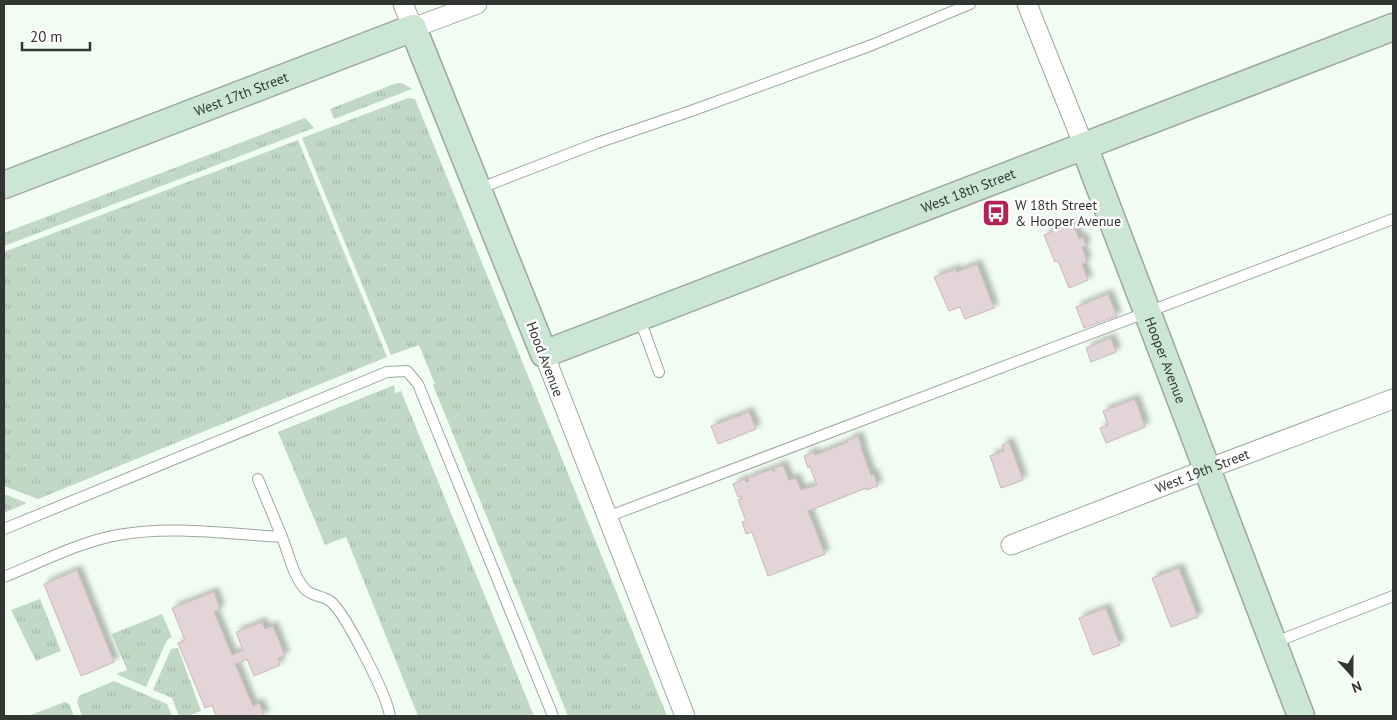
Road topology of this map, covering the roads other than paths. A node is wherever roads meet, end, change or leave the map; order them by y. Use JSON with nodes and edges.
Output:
{"nodes":[{"id":1,"x":403,"y":4,"type":"edge"},
{"id":2,"x":477,"y":4,"type":"edge"},
{"id":3,"x":970,"y":4,"type":"edge"},
{"id":4,"x":1027,"y":4,"type":"edge"},
{"id":5,"x":1393,"y":27,"type":"edge"},
{"id":6,"x":412,"y":28,"type":"junction"},
{"id":7,"x":1084,"y":146,"type":"junction"},
{"id":8,"x":4,"y":185,"type":"edge"},
{"id":9,"x":477,"y":190,"type":"junction"},
{"id":10,"x":1393,"y":219,"type":"edge"},
{"id":11,"x":1147,"y":313,"type":"junction"},
{"id":12,"x":639,"y":317,"type":"junction"},
{"id":13,"x":544,"y":354,"type":"junction"},
{"id":14,"x":659,"y":372,"type":"dead end"},
{"id":15,"x":1393,"y":399,"type":"edge"},
{"id":16,"x":1207,"y":469,"type":"junction"},
{"id":17,"x":258,"y":479,"type":"dead end"},
{"id":18,"x":607,"y":517,"type":"junction"},
{"id":19,"x":4,"y":529,"type":"edge"},
{"id":20,"x":282,"y":537,"type":"junction"},
{"id":21,"x":1011,"y":545,"type":"dead end"},
{"id":22,"x":4,"y":577,"type":"edge"},
{"id":23,"x":1393,"y":596,"type":"edge"},
{"id":24,"x":1273,"y":643,"type":"junction"},
{"id":25,"x":390,"y":716,"type":"edge"},
{"id":26,"x":553,"y":716,"type":"edge"},
{"id":27,"x":685,"y":716,"type":"edge"},
{"id":28,"x":1301,"y":716,"type":"edge"}],
"edges":[{"from":1,"to":6,"type":"street","name":"Hood Avenue"},
{"from":2,"to":6,"type":"street","name":"West 17th Street"},
{"from":3,"to":9,"type":"lane"},
{"from":4,"to":7,"type":"street","name":"Hooper Avenue"},
{"from":5,"to":7,"type":"street","name":"West 18th Street"},
{"from":6,"to":8,"type":"street","name":"West 17th Street"},
{"from":6,"to":9,"type":"street","name":"Hood Avenue"},
{"from":7,"to":11,"type":"street","name":"Hooper Avenue"},
{"from":7,"to":12,"type":"street","name":"West 18th Street"},
{"from":9,"to":13,"type":"street","name":"Hood Avenue"},
{"from":10,"to":11,"type":"lane"},
{"from":11,"to":16,"type":"street","name":"Hooper Avenue"},
{"from":11,"to":18,"type":"lane"},
{"from":12,"to":13,"type":"street","name":"West 18th Street"},
{"from":12,"to":14,"type":"lane"},
{"from":13,"to":18,"type":"street","name":"Hood Avenue"},
{"from":15,"to":16,"type":"street","name":"West 19th Street"},
{"from":16,"to":21,"type":"street","name":"West 19th Street"},
{"from":16,"to":24,"type":"street","name":"Hooper Avenue"},
{"from":17,"to":20,"type":"lane"},
{"from":18,"to":27,"type":"street","name":"Hood Avenue"},
{"from":19,"to":26,"type":"lane"},
{"from":20,"to":22,"type":"lane"},
{"from":20,"to":25,"type":"lane"},
{"from":23,"to":24,"type":"lane"},
{"from":24,"to":28,"type":"street","name":"Hooper Avenue"}]}
